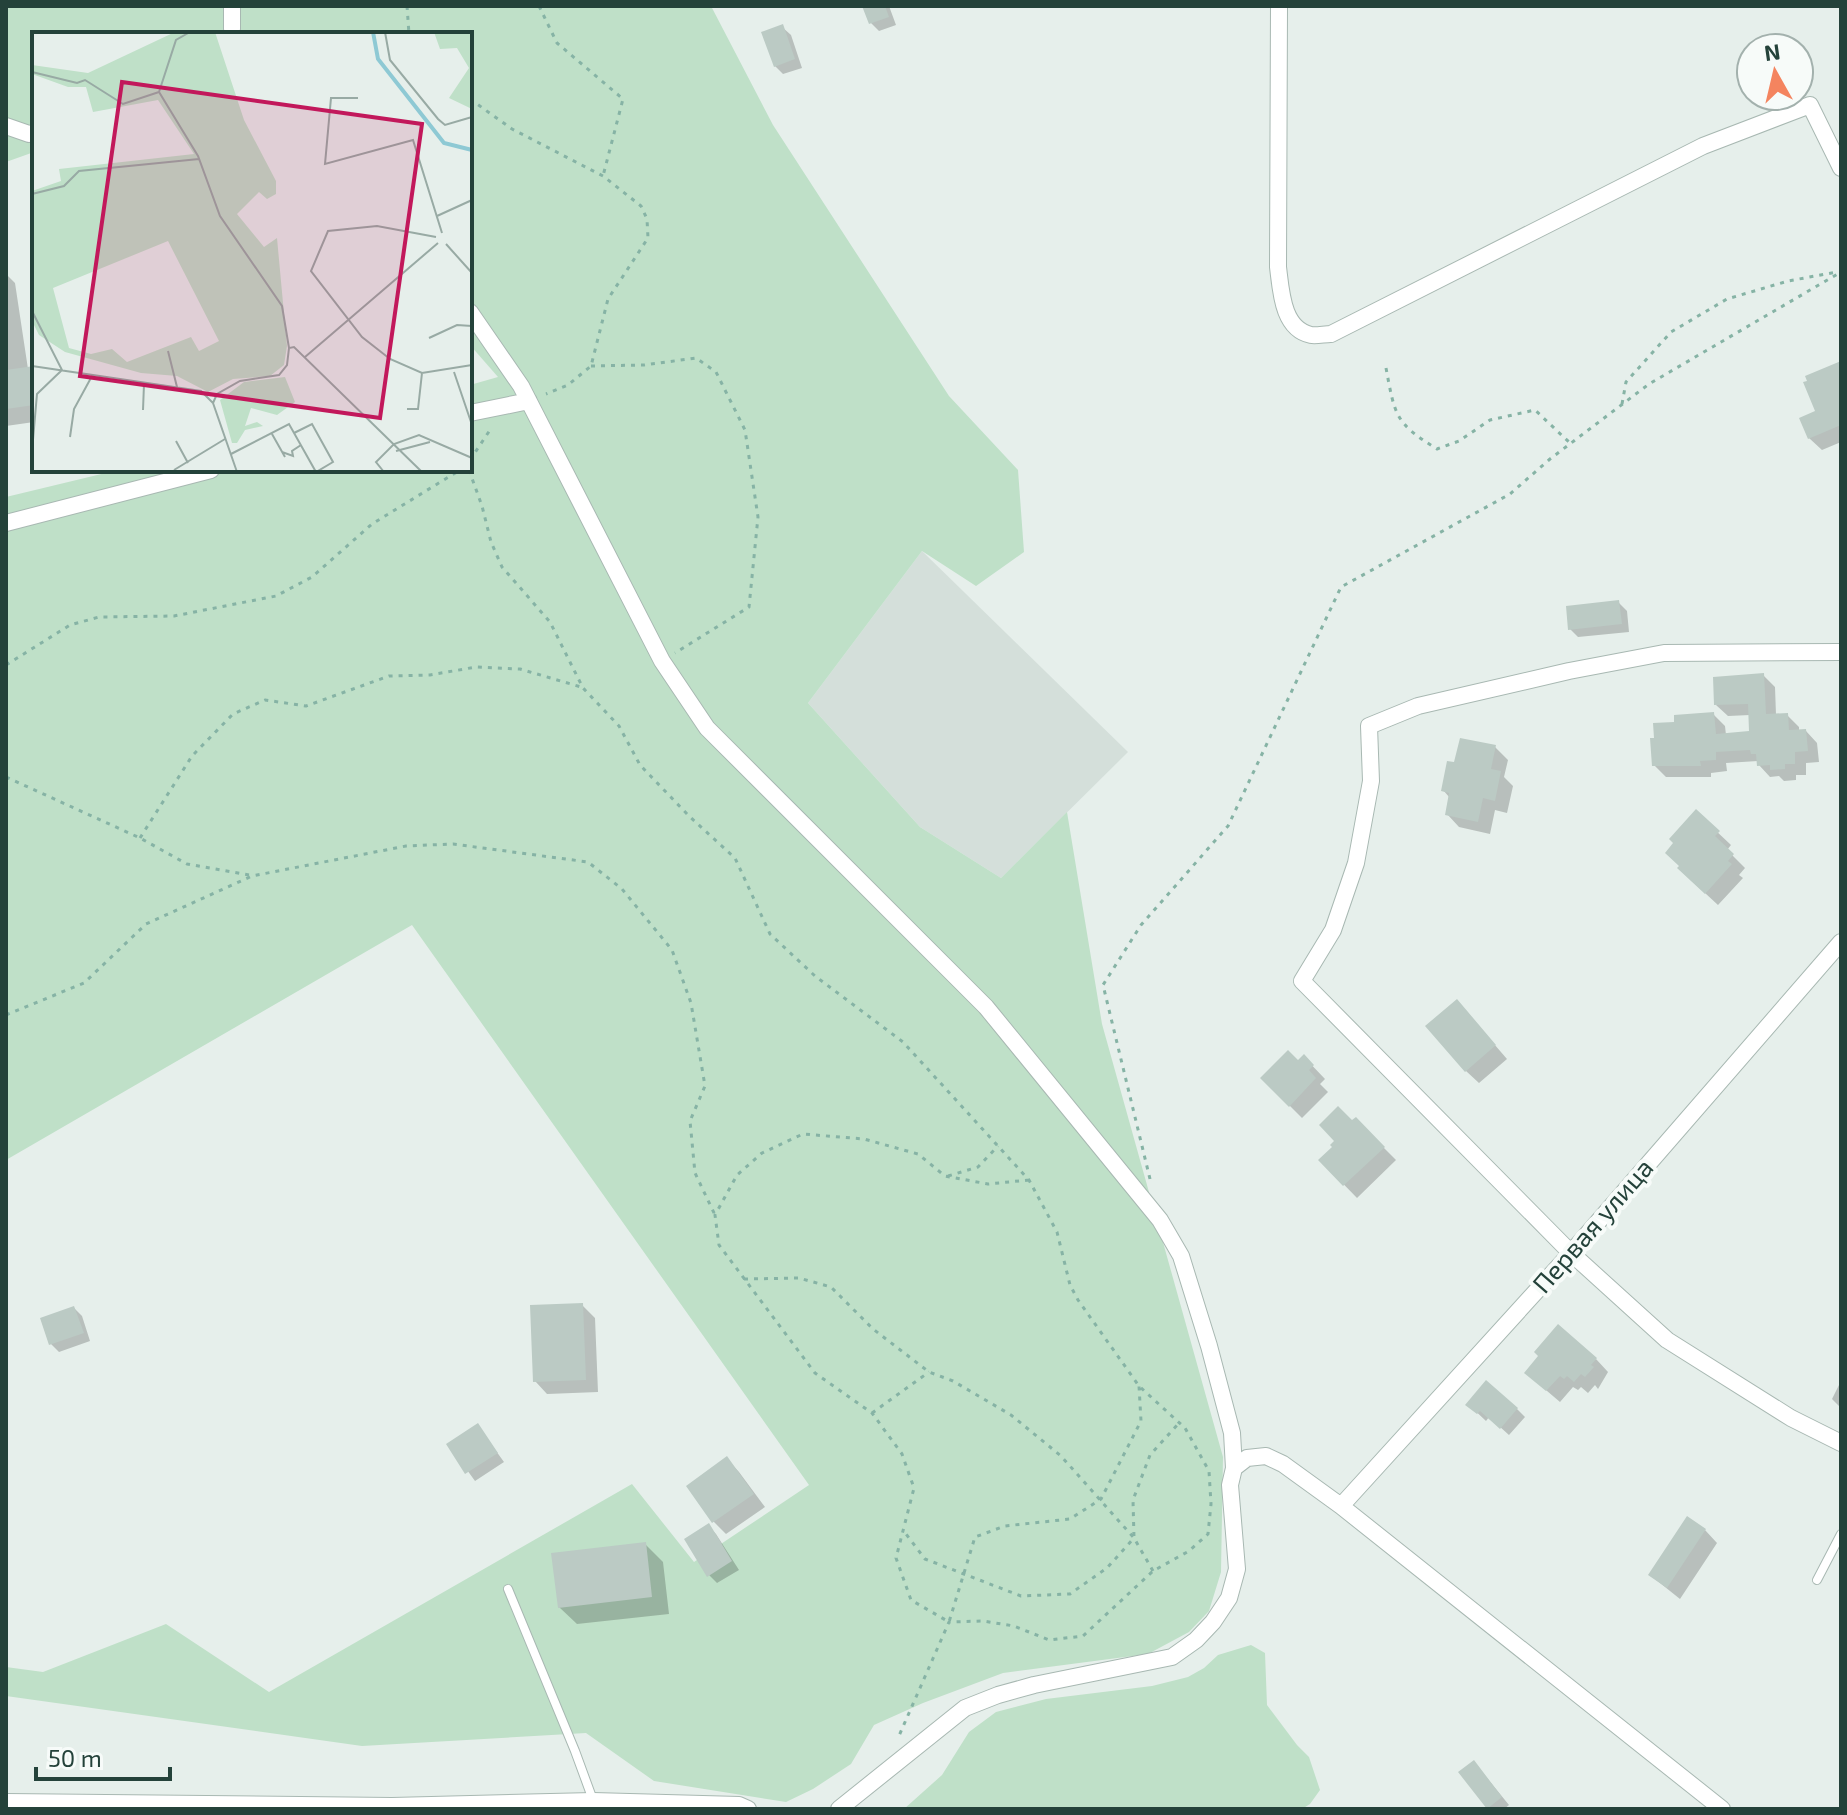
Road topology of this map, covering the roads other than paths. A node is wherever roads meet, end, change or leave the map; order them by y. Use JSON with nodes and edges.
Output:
{"nodes":[{"id":1,"x":232,"y":6,"type":"edge"},
{"id":2,"x":1279,"y":6,"type":"edge"},
{"id":3,"x":231,"y":32,"type":"edge"},
{"id":4,"x":6,"y":126,"type":"edge"},
{"id":5,"x":32,"y":133,"type":"edge"},
{"id":6,"x":1841,"y":168,"type":"edge"},
{"id":7,"x":472,"y":315,"type":"edge"},
{"id":8,"x":529,"y":401,"type":"junction"},
{"id":9,"x":472,"y":413,"type":"edge"},
{"id":10,"x":203,"y":472,"type":"edge"},
{"id":11,"x":6,"y":523,"type":"edge"},
{"id":12,"x":1841,"y":652,"type":"edge"},
{"id":13,"x":1841,"y":942,"type":"edge"},
{"id":14,"x":1571,"y":1253,"type":"junction"},
{"id":15,"x":1841,"y":1443,"type":"edge"},
{"id":16,"x":1234,"y":1468,"type":"junction"},
{"id":17,"x":1341,"y":1506,"type":"junction"},
{"id":18,"x":1841,"y":1534,"type":"edge"},
{"id":19,"x":1817,"y":1580,"type":"dead end"},
{"id":20,"x":508,"y":1589,"type":"dead end"},
{"id":21,"x":593,"y":1801,"type":"junction"},
{"id":22,"x":6,"y":1802,"type":"edge"},
{"id":23,"x":72,"y":1807,"type":"edge"},
{"id":24,"x":392,"y":1808,"type":"edge"},
{"id":25,"x":748,"y":1809,"type":"edge"},
{"id":26,"x":839,"y":1809,"type":"edge"},
{"id":27,"x":1722,"y":1809,"type":"edge"}],
"edges":[{"from":1,"to":3,"type":"street"},
{"from":2,"to":6,"type":"street"},
{"from":4,"to":5,"type":"street"},
{"from":7,"to":8,"type":"street"},
{"from":8,"to":9,"type":"street"},
{"from":8,"to":16,"type":"street"},
{"from":10,"to":11,"type":"street"},
{"from":12,"to":14,"type":"street"},
{"from":13,"to":14,"type":"street","name":"Первая улица"},
{"from":14,"to":15,"type":"street"},
{"from":14,"to":17,"type":"street","name":"Первая улица"},
{"from":16,"to":17,"type":"street"},
{"from":16,"to":26,"type":"street"},
{"from":17,"to":27,"type":"street"},
{"from":18,"to":19,"type":"lane"},
{"from":20,"to":21,"type":"lane"},
{"from":21,"to":24,"type":"street"},
{"from":21,"to":25,"type":"street"},
{"from":22,"to":23,"type":"street"},
{"from":23,"to":24,"type":"street"}]}
